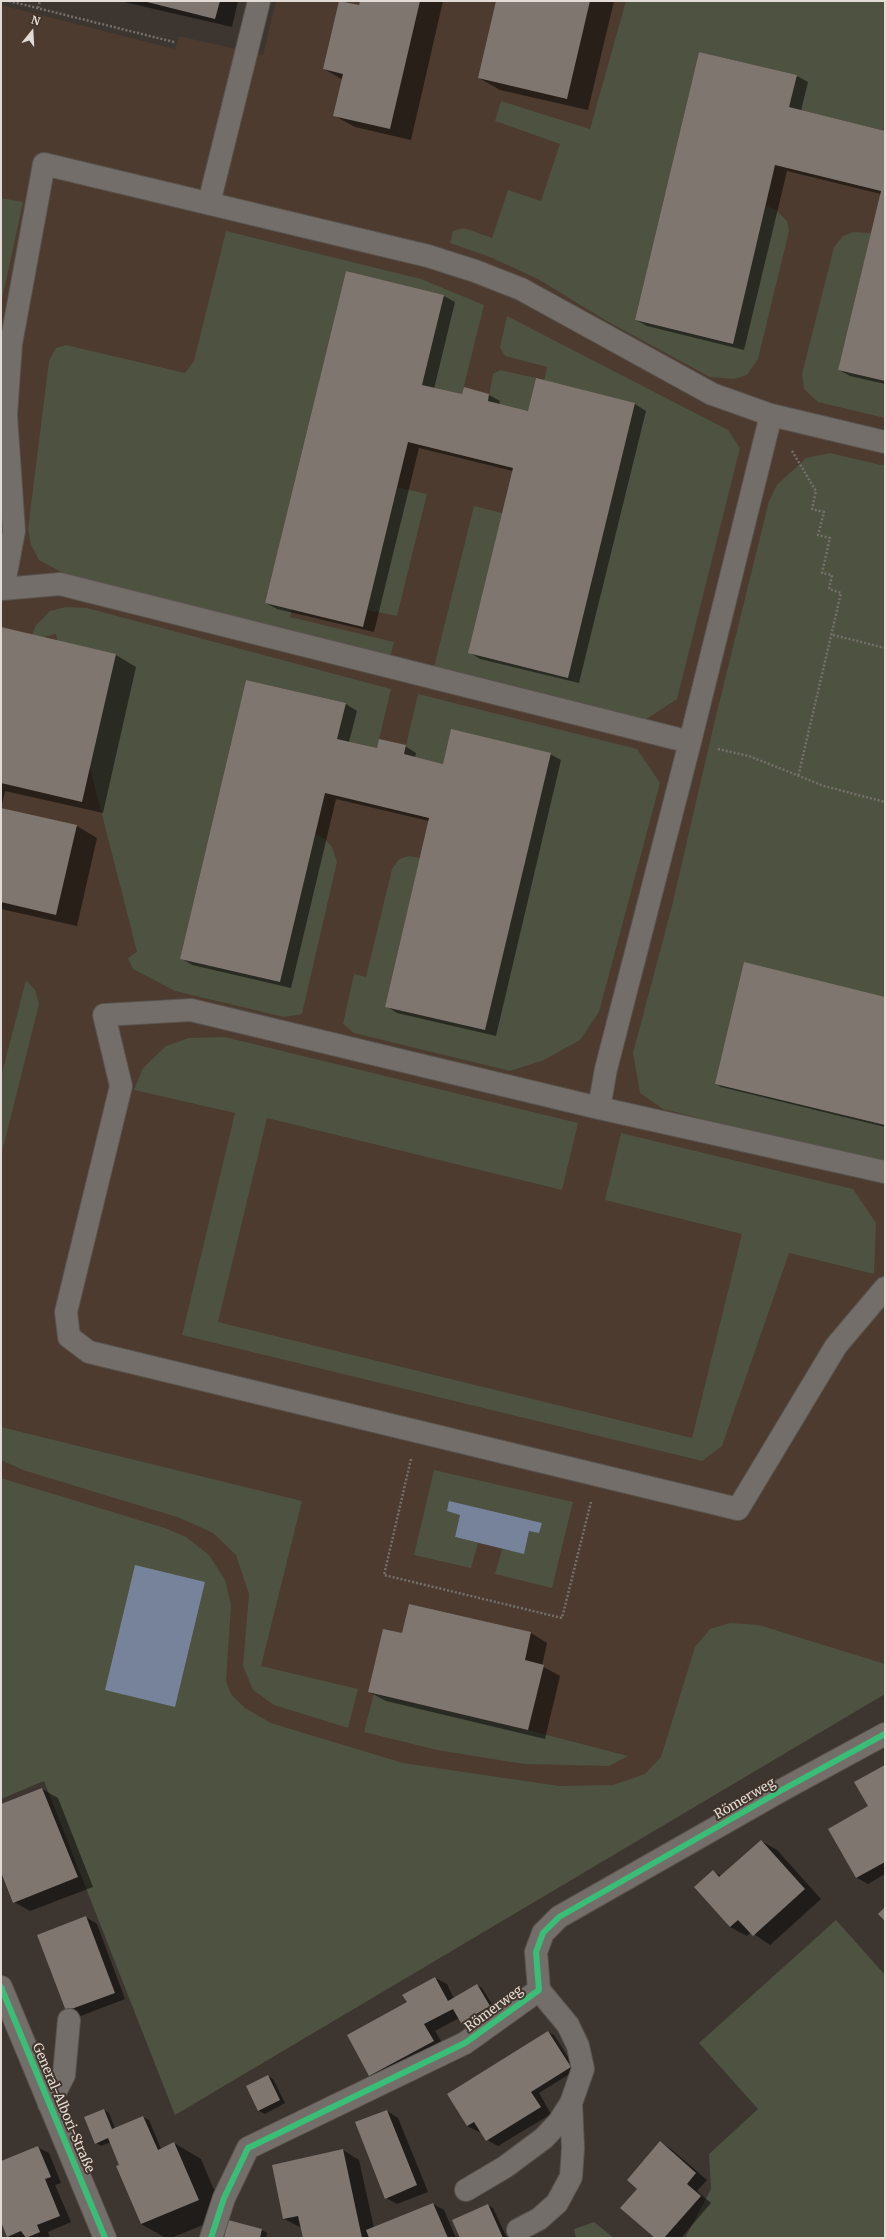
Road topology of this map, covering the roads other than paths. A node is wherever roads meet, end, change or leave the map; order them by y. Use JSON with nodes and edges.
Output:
{"nodes":[{"id":1,"x":259,"y":1,"type":"edge"},
{"id":2,"x":209,"y":203,"type":"junction"},
{"id":3,"x":770,"y":415,"type":"junction"},
{"id":4,"x":885,"y":442,"type":"edge"},
{"id":5,"x":690,"y":742,"type":"junction"},
{"id":6,"x":599,"y":1108,"type":"junction"},
{"id":7,"x":885,"y":1172,"type":"edge"},
{"id":8,"x":885,"y":1288,"type":"edge"},
{"id":9,"x":885,"y":1734,"type":"edge"},
{"id":10,"x":1,"y":1987,"type":"edge"},
{"id":11,"x":539,"y":1990,"type":"junction"},
{"id":12,"x":69,"y":2020,"type":"dead end"},
{"id":13,"x":572,"y":2103,"type":"junction"},
{"id":14,"x":49,"y":2104,"type":"junction"},
{"id":15,"x":466,"y":2190,"type":"dead end"},
{"id":16,"x":518,"y":2230,"type":"dead end"},
{"id":17,"x":105,"y":2238,"type":"edge"},
{"id":18,"x":211,"y":2238,"type":"edge"}],
"edges":[{"from":1,"to":2,"type":"street"},
{"from":2,"to":3,"type":"street"},
{"from":2,"to":5,"type":"street"},
{"from":3,"to":4,"type":"street"},
{"from":3,"to":5,"type":"street"},
{"from":5,"to":6,"type":"street"},
{"from":6,"to":7,"type":"street"},
{"from":6,"to":8,"type":"street"},
{"from":9,"to":11,"type":"street","name":"Römerweg"},
{"from":10,"to":14,"type":"street","name":"General-Albori-Straße"},
{"from":11,"to":13,"type":"street","name":"Römerweg"},
{"from":11,"to":18,"type":"street","name":"Römerweg"},
{"from":12,"to":14,"type":"street"},
{"from":13,"to":15,"type":"street","name":"Römerweg"},
{"from":13,"to":16,"type":"street"},
{"from":14,"to":17,"type":"street","name":"General-Albori-Straße"}]}
